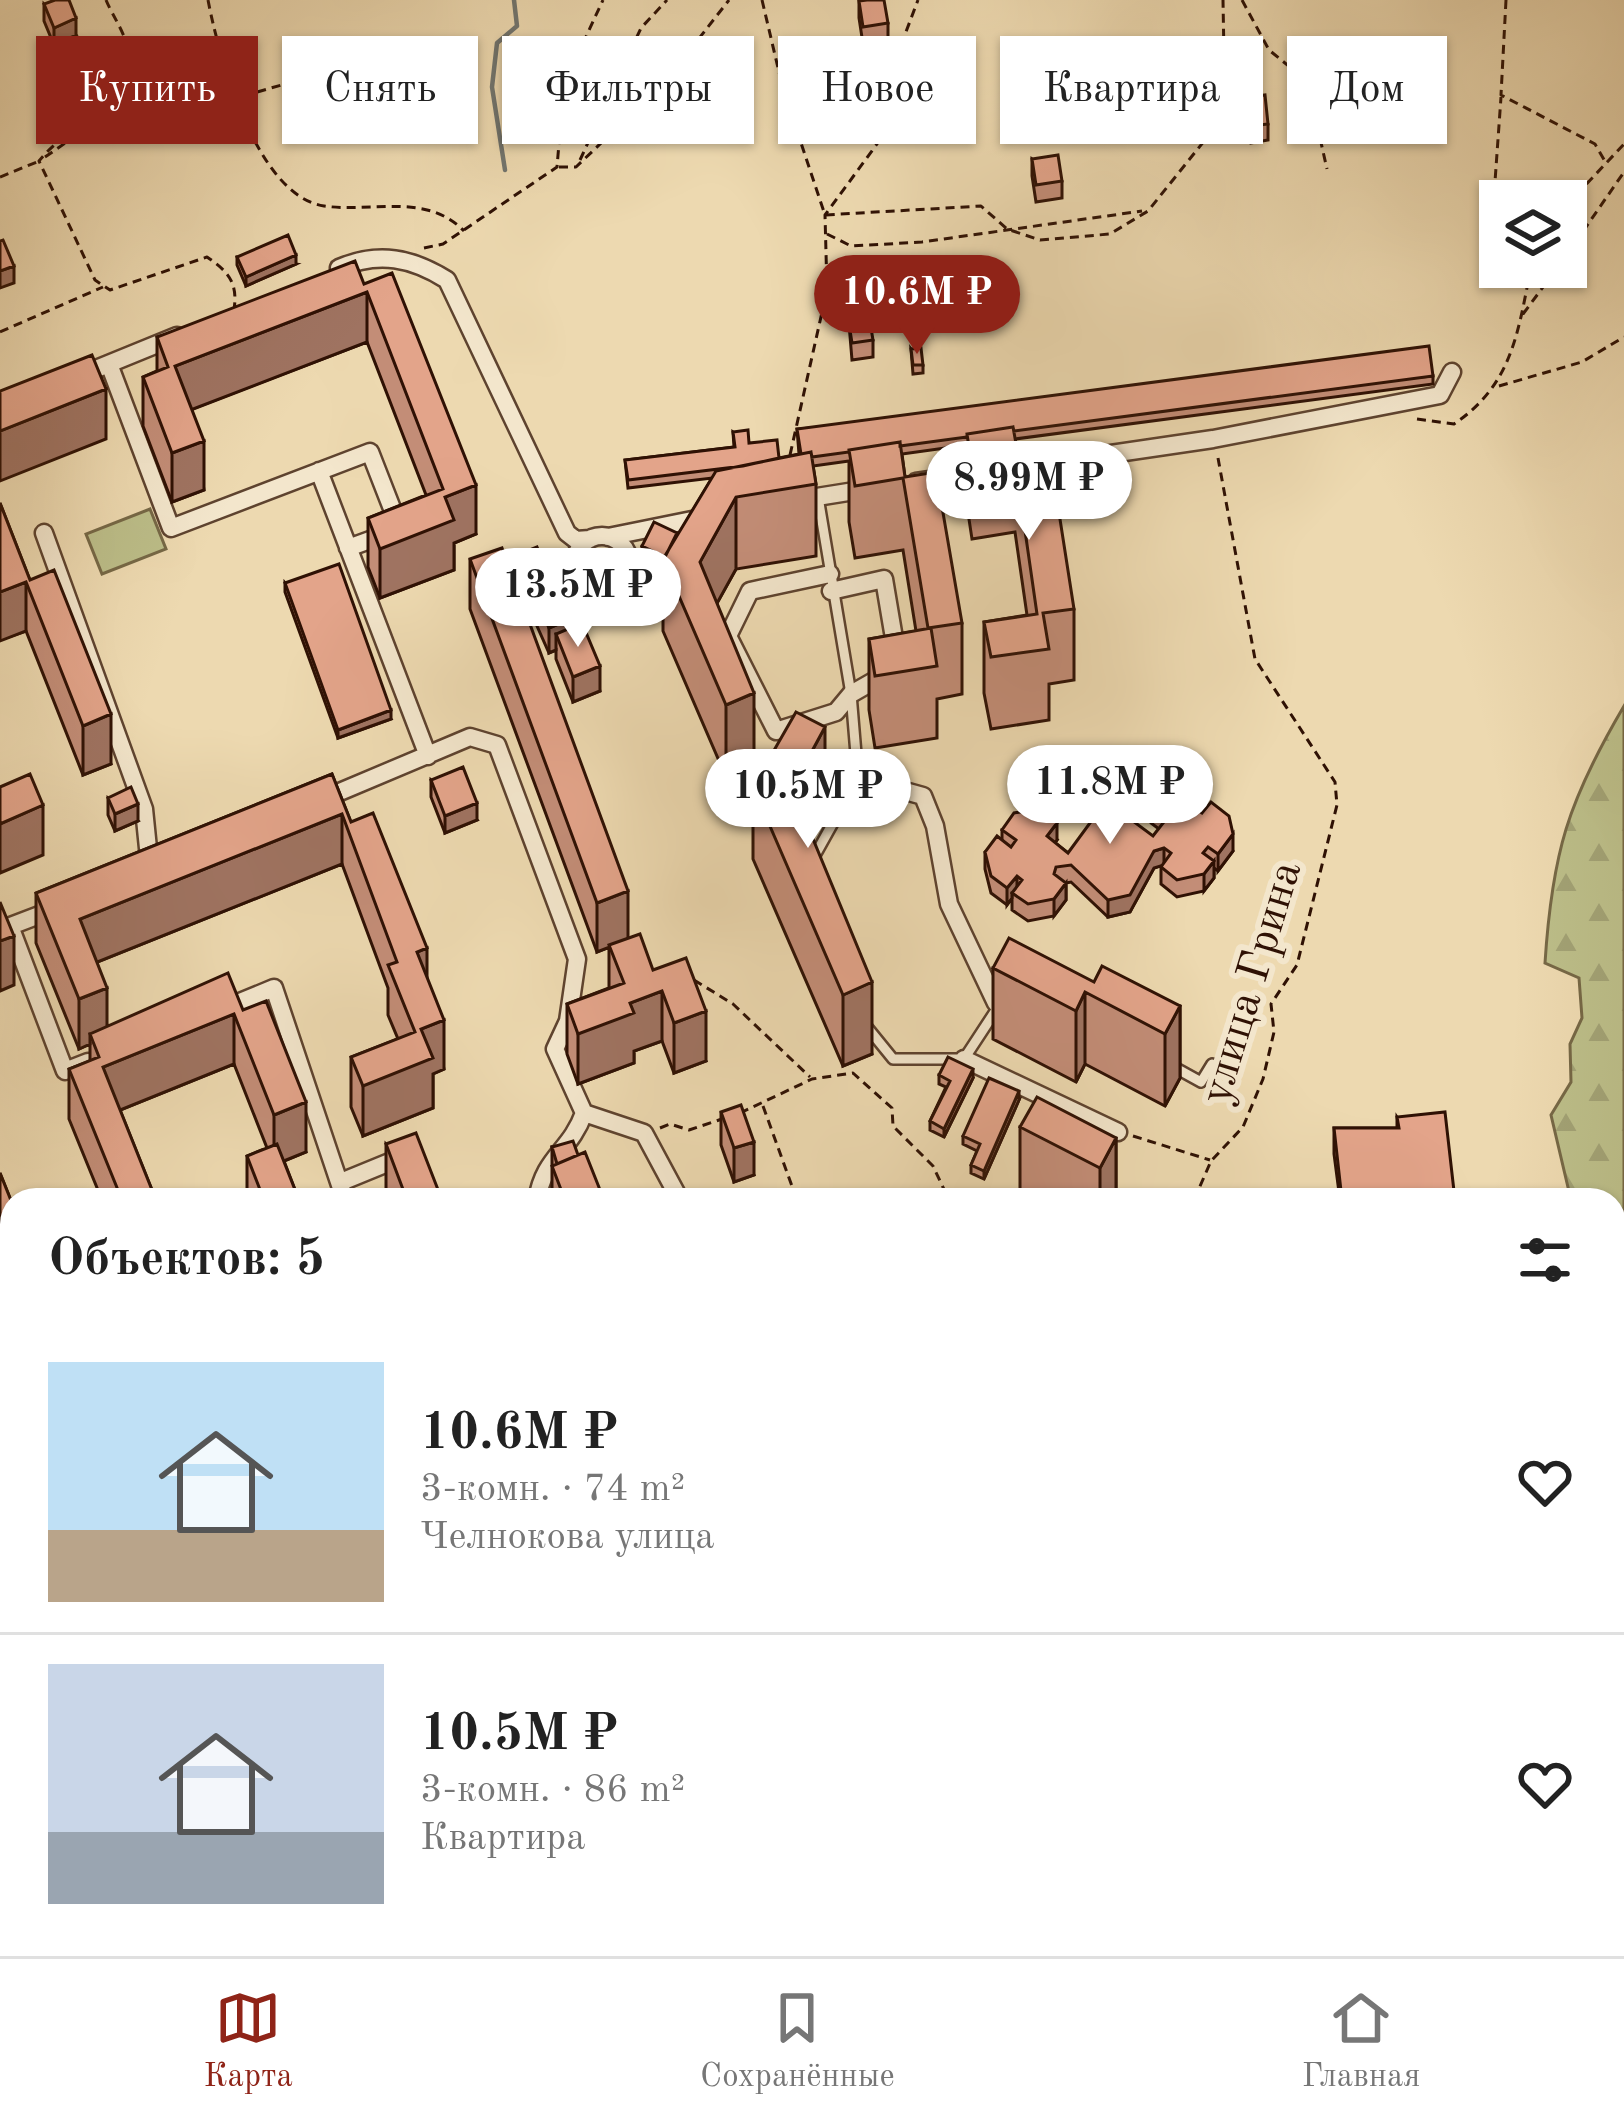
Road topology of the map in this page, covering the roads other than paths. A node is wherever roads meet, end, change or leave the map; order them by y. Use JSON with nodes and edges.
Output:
{"nodes":[{"id":1,"x":313,"y":280,"type":"edge"},
{"id":2,"x":193,"y":329,"type":"edge"},
{"id":3,"x":109,"y":364,"type":"junction"},
{"id":4,"x":1452,"y":371,"type":"dead end"},
{"id":5,"x":65,"y":381,"type":"edge"},
{"id":6,"x":319,"y":471,"type":"junction"},
{"id":7,"x":818,"y":496,"type":"junction"},
{"id":8,"x":781,"y":503,"type":"edge"},
{"id":9,"x":719,"y":515,"type":"edge"},
{"id":10,"x":44,"y":532,"type":"dead end"},
{"id":11,"x":349,"y":548,"type":"junction"},
{"id":12,"x":831,"y":582,"type":"junction"},
{"id":13,"x":851,"y":694,"type":"junction"},
{"id":14,"x":428,"y":756,"type":"junction"},
{"id":15,"x":858,"y":778,"type":"junction"},
{"id":16,"x":300,"y":809,"type":"edge"},
{"id":17,"x":172,"y":862,"type":"edge"},
{"id":18,"x":150,"y":871,"type":"junction"},
{"id":19,"x":804,"y":876,"type":"edge"},
{"id":20,"x":130,"y":879,"type":"edge"},
{"id":21,"x":70,"y":903,"type":"edge"},
{"id":22,"x":5,"y":928,"type":"edge"},
{"id":23,"x":996,"y":1003,"type":"junction"},
{"id":24,"x":1016,"y":1008,"type":"edge"},
{"id":25,"x":211,"y":1013,"type":"edge"},
{"id":26,"x":864,"y":1019,"type":"edge"},
{"id":27,"x":107,"y":1055,"type":"edge"},
{"id":28,"x":964,"y":1059,"type":"junction"},
{"id":29,"x":1165,"y":1063,"type":"edge"},
{"id":30,"x":1212,"y":1064,"type":"dead end"},
{"id":31,"x":584,"y":1113,"type":"junction"},
{"id":32,"x":1118,"y":1132,"type":"road end"},
{"id":33,"x":419,"y":1168,"type":"edge"},
{"id":34,"x":342,"y":1188,"type":"edge"},
{"id":35,"x":349,"y":1188,"type":"edge"},
{"id":36,"x":541,"y":1188,"type":"edge"},
{"id":37,"x":674,"y":1188,"type":"edge"}],
"edges":[{"from":1,"to":9,"type":"street"},
{"from":2,"to":3,"type":"street"},
{"from":3,"to":5,"type":"street"},
{"from":3,"to":6,"type":"street"},
{"from":4,"to":7,"type":"street"},
{"from":6,"to":11,"type":"street"},
{"from":6,"to":11,"type":"street"},
{"from":7,"to":8,"type":"street"},
{"from":7,"to":12,"type":"lane"},
{"from":10,"to":18,"type":"street"},
{"from":11,"to":14,"type":"street"},
{"from":12,"to":13,"type":"lane"},
{"from":12,"to":13,"type":"street"},
{"from":12,"to":13,"type":"street"},
{"from":13,"to":15,"type":"lane"},
{"from":14,"to":16,"type":"street"},
{"from":14,"to":31,"type":"street"},
{"from":15,"to":19,"type":"lane"},
{"from":15,"to":23,"type":"street"},
{"from":17,"to":18,"type":"street"},
{"from":18,"to":20,"type":"street"},
{"from":21,"to":22,"type":"street"},
{"from":22,"to":27,"type":"street"},
{"from":23,"to":24,"type":"lane"},
{"from":23,"to":28,"type":"lane"},
{"from":25,"to":34,"type":"street"},
{"from":26,"to":28,"type":"lane"},
{"from":28,"to":32,"type":"street"},
{"from":29,"to":30,"type":"lane"},
{"from":31,"to":36,"type":"street"},
{"from":31,"to":37,"type":"street"},
{"from":33,"to":35,"type":"street"}]}
